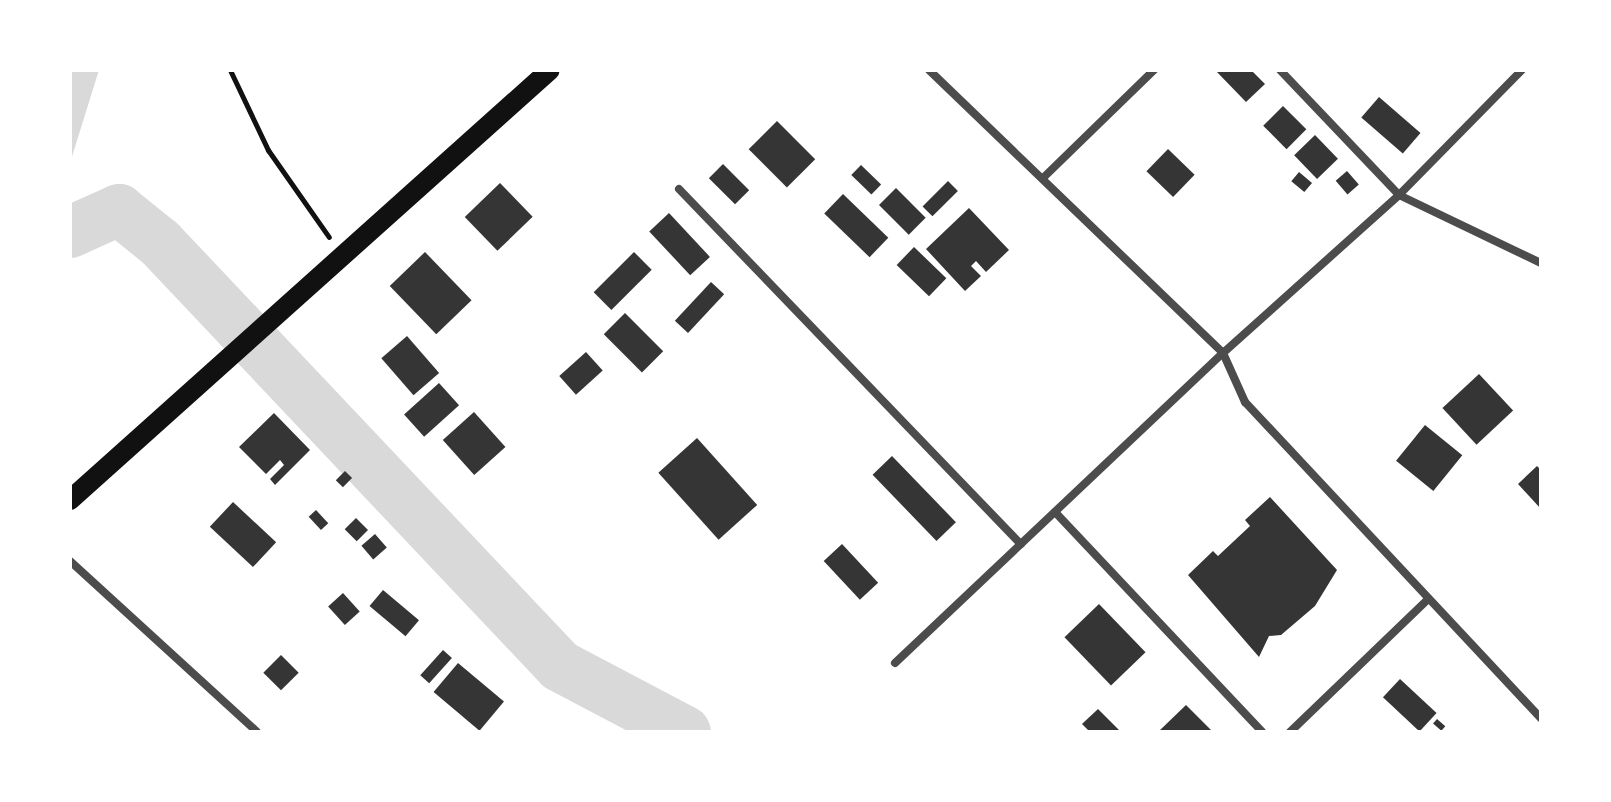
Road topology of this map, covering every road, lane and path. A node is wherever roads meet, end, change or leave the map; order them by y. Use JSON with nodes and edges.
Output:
{"nodes":[{"id":1,"x":230,"y":70,"type":"edge"},
{"id":2,"x":550,"y":70,"type":"edge"},
{"id":3,"x":929,"y":70,"type":"edge"},
{"id":4,"x":1154,"y":70,"type":"edge"},
{"id":5,"x":1280,"y":70,"type":"edge"},
{"id":6,"x":1522,"y":70,"type":"edge"},
{"id":7,"x":1043,"y":178,"type":"junction"},
{"id":8,"x":679,"y":189,"type":"dead end"},
{"id":9,"x":1399,"y":195,"type":"junction"},
{"id":10,"x":343,"y":257,"type":"junction"},
{"id":11,"x":1541,"y":263,"type":"edge"},
{"id":12,"x":1223,"y":353,"type":"junction"},
{"id":13,"x":70,"y":500,"type":"edge"},
{"id":14,"x":1055,"y":512,"type":"junction"},
{"id":15,"x":1021,"y":544,"type":"junction"},
{"id":16,"x":70,"y":561,"type":"edge"},
{"id":17,"x":1428,"y":599,"type":"junction"},
{"id":18,"x":895,"y":663,"type":"dead end"},
{"id":19,"x":1541,"y":718,"type":"edge"},
{"id":20,"x":257,"y":732,"type":"edge"},
{"id":21,"x":1262,"y":732,"type":"edge"},
{"id":22,"x":1290,"y":732,"type":"edge"}],
"edges":[{"from":1,"to":10,"type":"path"},
{"from":2,"to":10,"type":"main road"},
{"from":3,"to":7,"type":"street"},
{"from":4,"to":7,"type":"street"},
{"from":5,"to":9,"type":"street"},
{"from":6,"to":9,"type":"street"},
{"from":7,"to":12,"type":"street"},
{"from":8,"to":15,"type":"street"},
{"from":9,"to":11,"type":"street"},
{"from":9,"to":12,"type":"street"},
{"from":10,"to":13,"type":"main road"},
{"from":12,"to":14,"type":"street"},
{"from":12,"to":17,"type":"street"},
{"from":14,"to":15,"type":"street"},
{"from":14,"to":21,"type":"street"},
{"from":15,"to":18,"type":"street"},
{"from":16,"to":20,"type":"street"},
{"from":17,"to":19,"type":"street"},
{"from":17,"to":22,"type":"street"}]}
